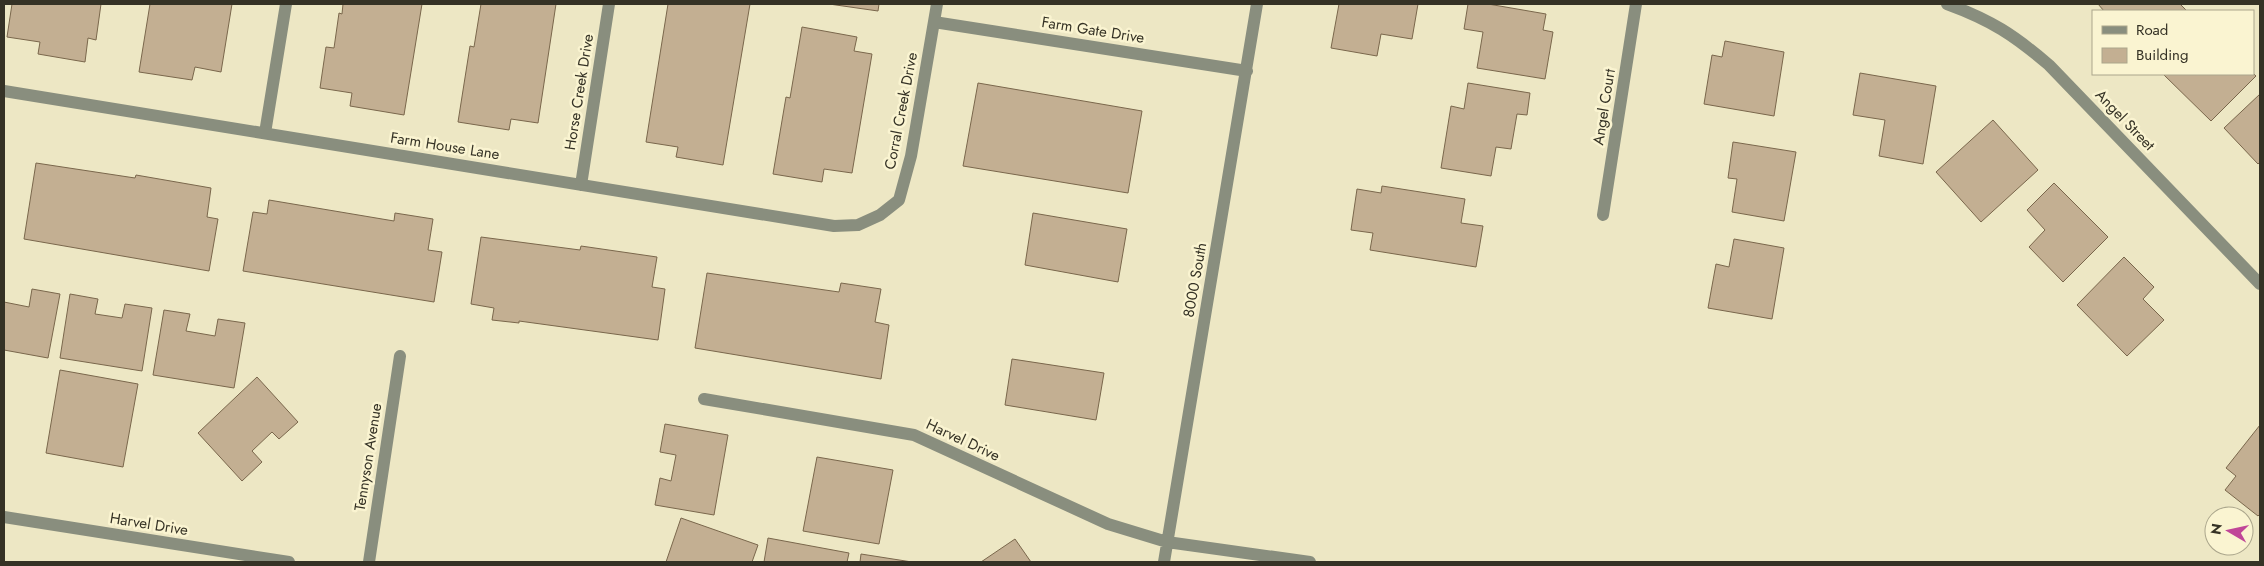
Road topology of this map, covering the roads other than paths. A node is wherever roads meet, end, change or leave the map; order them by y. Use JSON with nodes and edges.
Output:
{"nodes":[{"id":1,"x":286,"y":4,"type":"edge"},
{"id":2,"x":609,"y":4,"type":"edge"},
{"id":3,"x":937,"y":4,"type":"edge"},
{"id":4,"x":1257,"y":4,"type":"edge"},
{"id":5,"x":1636,"y":4,"type":"edge"},
{"id":6,"x":1947,"y":4,"type":"edge"},
{"id":7,"x":934,"y":22,"type":"junction"},
{"id":8,"x":1247,"y":71,"type":"junction"},
{"id":9,"x":4,"y":91,"type":"edge"},
{"id":10,"x":265,"y":133,"type":"junction"},
{"id":11,"x":581,"y":185,"type":"junction"},
{"id":12,"x":880,"y":215,"type":"joint"},
{"id":13,"x":1603,"y":215,"type":"dead end"},
{"id":14,"x":2260,"y":284,"type":"edge"},
{"id":15,"x":400,"y":356,"type":"dead end"},
{"id":16,"x":704,"y":399,"type":"dead end"},
{"id":17,"x":4,"y":517,"type":"edge"},
{"id":18,"x":1167,"y":542,"type":"junction"},
{"id":19,"x":289,"y":562,"type":"edge"},
{"id":20,"x":369,"y":562,"type":"edge"},
{"id":21,"x":1164,"y":562,"type":"edge"},
{"id":22,"x":1310,"y":562,"type":"edge"}],
"edges":[{"from":1,"to":10,"type":"street"},
{"from":2,"to":11,"type":"street","name":"Horse Creek Drive"},
{"from":3,"to":7,"type":"street","name":"Corral Creek Drive"},
{"from":4,"to":8,"type":"street","name":"8000 South"},
{"from":5,"to":13,"type":"street","name":"Angel Court"},
{"from":6,"to":14,"type":"street","name":"Angel Street"},
{"from":7,"to":8,"type":"street","name":"Farm Gate Drive"},
{"from":7,"to":12,"type":"street","name":"Corral Creek Drive"},
{"from":8,"to":18,"type":"street","name":"8000 South"},
{"from":9,"to":10,"type":"street","name":"Farm House Lane"},
{"from":10,"to":11,"type":"street","name":"Farm House Lane"},
{"from":11,"to":12,"type":"street","name":"Farm House Lane"},
{"from":15,"to":20,"type":"street","name":"Tennyson Avenue"},
{"from":16,"to":18,"type":"street","name":"Harvel Drive"},
{"from":17,"to":19,"type":"street","name":"Harvel Drive"},
{"from":18,"to":21,"type":"street","name":"8000 South"},
{"from":18,"to":22,"type":"street","name":"Harvel Drive"}]}
